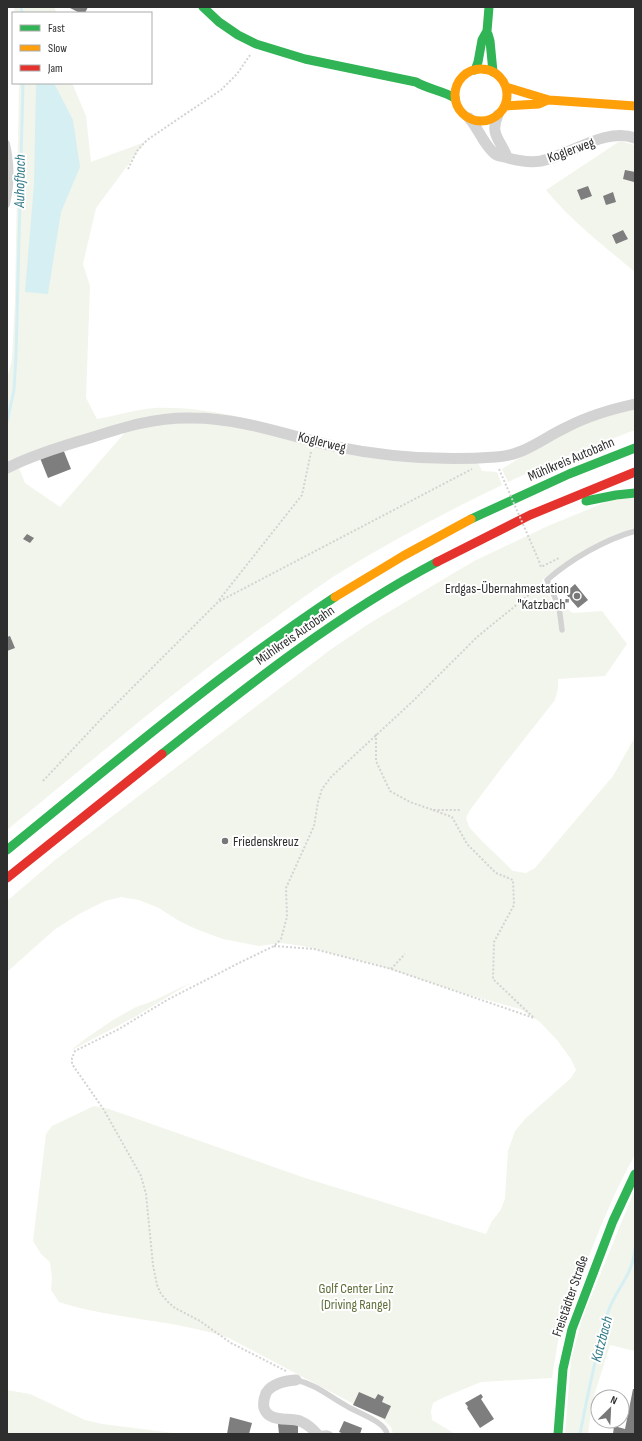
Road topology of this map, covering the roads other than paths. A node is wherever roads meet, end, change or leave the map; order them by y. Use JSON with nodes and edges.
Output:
{"nodes":[{"id":1,"x":203,"y":7,"type":"edge"},
{"id":2,"x":489,"y":7,"type":"edge"},
{"id":3,"x":487,"y":31,"type":"junction"},
{"id":4,"x":475,"y":70,"type":"junction"},
{"id":5,"x":493,"y":72,"type":"junction"},
{"id":6,"x":438,"y":81,"type":"dead end"},
{"id":7,"x":416,"y":82,"type":"junction"},
{"id":8,"x":448,"y":82,"type":"dead end"},
{"id":9,"x":458,"y":82,"type":"junction"},
{"id":10,"x":506,"y":87,"type":"junction"},
{"id":11,"x":455,"y":98,"type":"junction"},
{"id":12,"x":549,"y":100,"type":"junction"},
{"id":13,"x":505,"y":106,"type":"junction"},
{"id":14,"x":635,"y":106,"type":"edge"},
{"id":15,"x":498,"y":115,"type":"junction"},
{"id":16,"x":469,"y":118,"type":"junction"},
{"id":17,"x":635,"y":138,"type":"edge"},
{"id":18,"x":7,"y":143,"type":"edge"},
{"id":19,"x":506,"y":157,"type":"junction"},
{"id":20,"x":7,"y":205,"type":"edge"},
{"id":21,"x":635,"y":404,"type":"edge"},
{"id":22,"x":635,"y":448,"type":"edge"},
{"id":23,"x":7,"y":468,"type":"edge"},
{"id":24,"x":635,"y":472,"type":"edge"},
{"id":25,"x":635,"y":493,"type":"edge"},
{"id":26,"x":549,"y":507,"type":"junction"},
{"id":27,"x":635,"y":531,"type":"edge"},
{"id":28,"x":562,"y":630,"type":"dead end"},
{"id":29,"x":7,"y":850,"type":"edge"},
{"id":30,"x":7,"y":878,"type":"edge"},
{"id":31,"x":635,"y":1174,"type":"edge"},
{"id":32,"x":296,"y":1380,"type":"joint"},
{"id":33,"x":317,"y":1434,"type":"edge"},
{"id":34,"x":330,"y":1434,"type":"edge"},
{"id":35,"x":387,"y":1434,"type":"edge"},
{"id":36,"x":558,"y":1434,"type":"edge"}],
"edges":[{"from":1,"to":7,"type":"main road"},
{"from":2,"to":3,"type":"main road"},
{"from":3,"to":4,"type":"main road"},
{"from":3,"to":5,"type":"main road"},
{"from":4,"to":5,"type":"main road"},
{"from":4,"to":9,"type":"main road"},
{"from":5,"to":10,"type":"main road"},
{"from":6,"to":7,"type":"main road"},
{"from":7,"to":11,"type":"main road"},
{"from":8,"to":9,"type":"main road"},
{"from":9,"to":11,"type":"main road"},
{"from":10,"to":12,"type":"main road"},
{"from":10,"to":13,"type":"main road"},
{"from":11,"to":16,"type":"main road"},
{"from":12,"to":13,"type":"main road"},
{"from":12,"to":14,"type":"main road"},
{"from":13,"to":15,"type":"main road"},
{"from":15,"to":16,"type":"main road"},
{"from":15,"to":19,"type":"street"},
{"from":16,"to":19,"type":"street","name":"Koglerweg"},
{"from":17,"to":19,"type":"street","name":"Koglerweg"},
{"from":18,"to":20,"type":"lane"},
{"from":21,"to":23,"type":"street","name":"Koglerweg"},
{"from":22,"to":29,"type":"main road","name":"Mühlkreis Autobahn"},
{"from":24,"to":26,"type":"main road","name":"Mühlkreis Autobahn"},
{"from":25,"to":26,"type":"main road"},
{"from":26,"to":30,"type":"main road","name":"Mühlkreis Autobahn"},
{"from":27,"to":28,"type":"lane"},
{"from":31,"to":36,"type":"main road","name":"Freistädter Straße"},
{"from":32,"to":33,"type":"street"},
{"from":32,"to":35,"type":"lane"},
{"from":33,"to":34,"type":"lane"}]}
